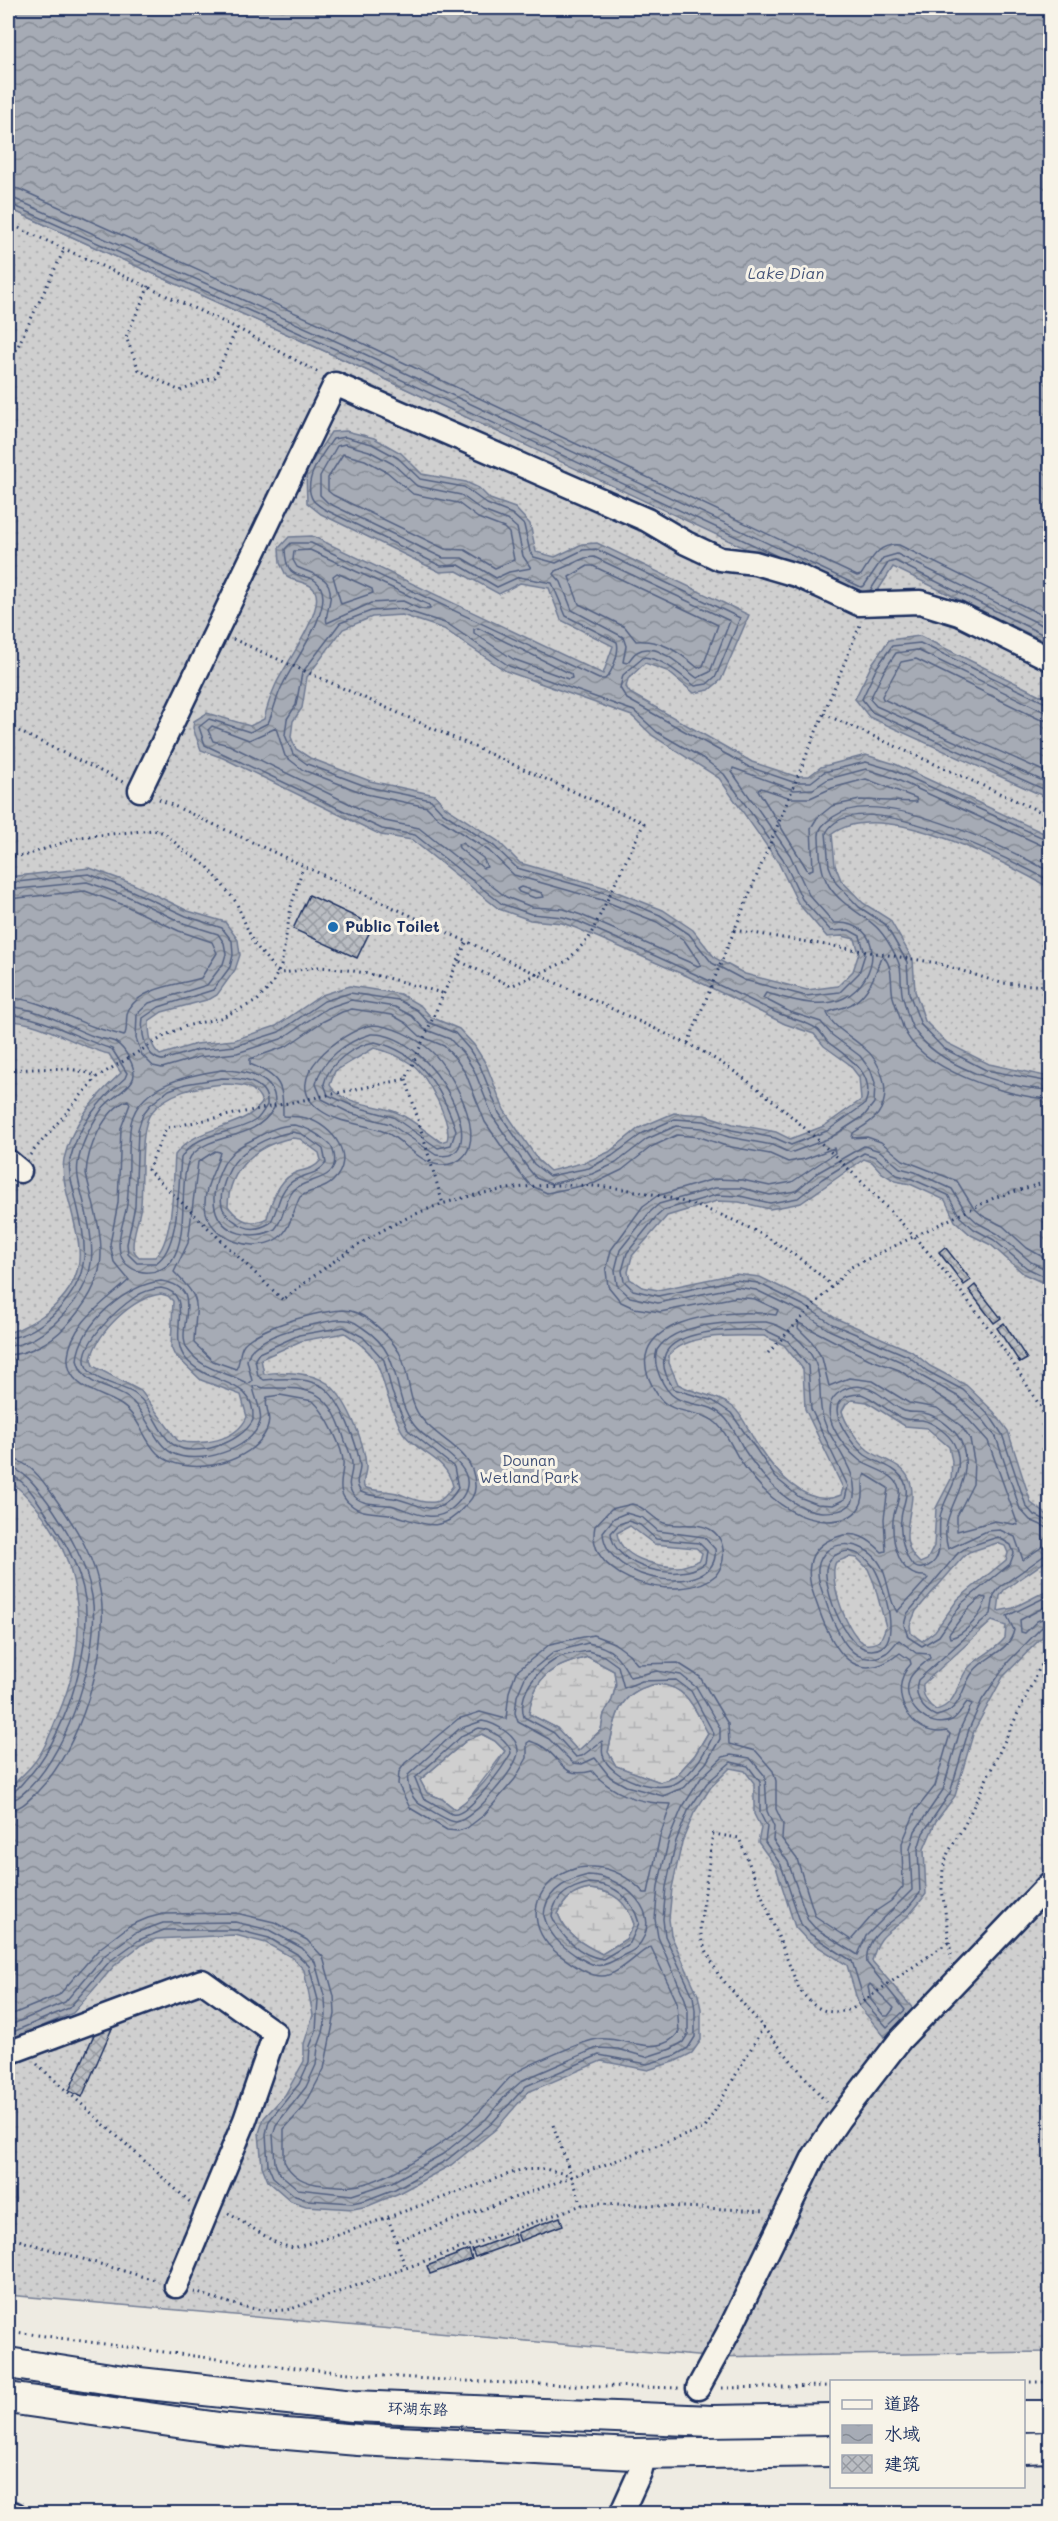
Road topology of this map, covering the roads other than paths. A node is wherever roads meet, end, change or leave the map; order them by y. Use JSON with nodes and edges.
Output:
{"nodes":[{"id":1,"x":1050,"y":658,"type":"edge"},
{"id":2,"x":140,"y":790,"type":"road end"},
{"id":3,"x":1050,"y":1883,"type":"edge"},
{"id":4,"x":14,"y":2051,"type":"edge"},
{"id":5,"x":176,"y":2286,"type":"road end"},
{"id":6,"x":8,"y":2363,"type":"edge"},
{"id":7,"x":698,"y":2388,"type":"road end"},
{"id":8,"x":234,"y":2392,"type":"junction"},
{"id":9,"x":8,"y":2398,"type":"edge"},
{"id":10,"x":1025,"y":2416,"type":"edge"},
{"id":11,"x":1050,"y":2416,"type":"edge"},
{"id":12,"x":830,"y":2419,"type":"edge"},
{"id":13,"x":226,"y":2429,"type":"junction"},
{"id":14,"x":1050,"y":2447,"type":"edge"},
{"id":15,"x":1025,"y":2448,"type":"edge"},
{"id":16,"x":830,"y":2451,"type":"edge"},
{"id":17,"x":645,"y":2454,"type":"junction"},
{"id":18,"x":8,"y":2512,"type":"edge"},
{"id":19,"x":15,"y":2514,"type":"edge"},
{"id":20,"x":621,"y":2514,"type":"edge"}],
"edges":[{"from":1,"to":2,"type":"street"},
{"from":3,"to":7,"type":"street"},
{"from":4,"to":5,"type":"street"},
{"from":6,"to":8,"type":"main road","name":"环湖东路"},
{"from":8,"to":12,"type":"main road","name":"环湖东路"},
{"from":8,"to":13,"type":"main road"},
{"from":9,"to":13,"type":"main road"},
{"from":10,"to":11,"type":"main road"},
{"from":13,"to":17,"type":"main road"},
{"from":14,"to":15,"type":"main road"},
{"from":16,"to":17,"type":"main road"},
{"from":17,"to":20,"type":"street"},
{"from":18,"to":19,"type":"street"}]}
